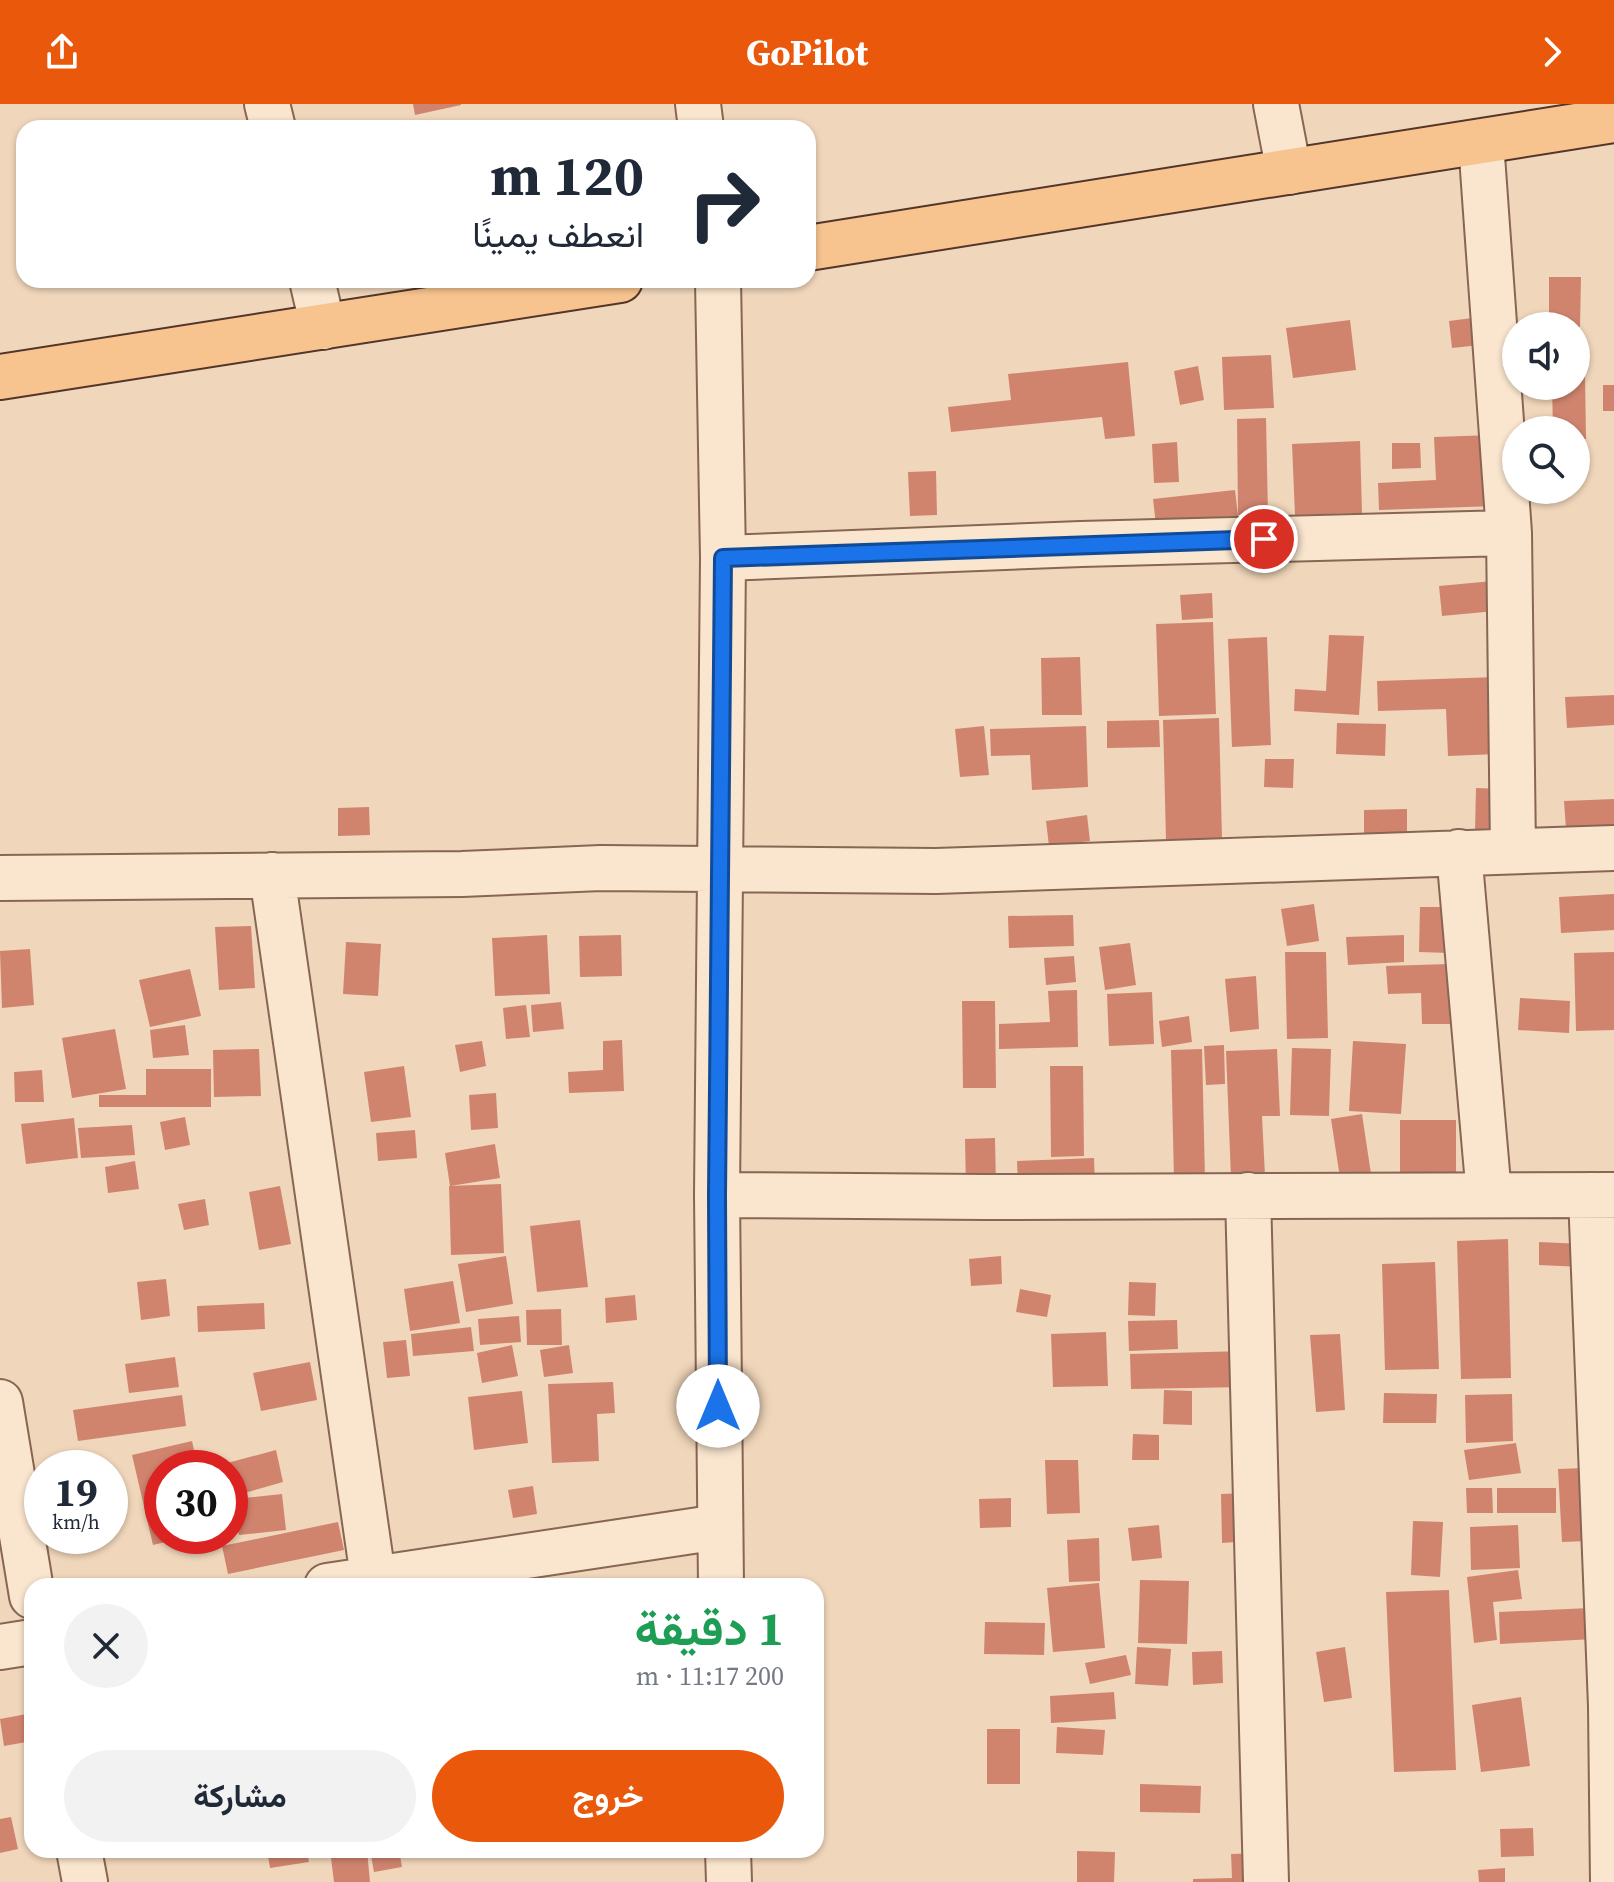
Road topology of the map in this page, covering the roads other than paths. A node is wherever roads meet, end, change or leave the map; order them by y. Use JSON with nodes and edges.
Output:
{"nodes":[{"id":1,"x":1276,"y":104,"type":"edge"},
{"id":2,"x":1614,"y":120,"type":"edge"},
{"id":3,"x":1481,"y":142,"type":"junction"},
{"id":4,"x":1289,"y":172,"type":"junction"},
{"id":5,"x":816,"y":247,"type":"edge"},
{"id":6,"x":314,"y":288,"type":"edge"},
{"id":7,"x":569,"y":288,"type":"edge"},
{"id":8,"x":718,"y":288,"type":"edge"},
{"id":9,"x":323,"y":327,"type":"junction"},
{"id":10,"x":0,"y":377,"type":"edge"},
{"id":11,"x":1509,"y":533,"type":"junction"},
{"id":12,"x":723,"y":558,"type":"junction"},
{"id":13,"x":1614,"y":848,"type":"edge"},
{"id":14,"x":1513,"y":851,"type":"junction"},
{"id":15,"x":1459,"y":852,"type":"junction"},
{"id":16,"x":721,"y":868,"type":"junction"},
{"id":17,"x":272,"y":875,"type":"junction"},
{"id":18,"x":0,"y":878,"type":"edge"},
{"id":19,"x":717,"y":1195,"type":"junction"},
{"id":20,"x":1248,"y":1195,"type":"junction"},
{"id":21,"x":1489,"y":1195,"type":"junction"},
{"id":22,"x":1602,"y":1195,"type":"edge"},
{"id":23,"x":0,"y":1402,"type":"edge"},
{"id":24,"x":719,"y":1527,"type":"junction"},
{"id":25,"x":373,"y":1577,"type":"junction"},
{"id":26,"x":29,"y":1578,"type":"edge"},
{"id":27,"x":368,"y":1578,"type":"edge"},
{"id":28,"x":721,"y":1578,"type":"edge"},
{"id":29,"x":24,"y":1643,"type":"edge"},
{"id":30,"x":0,"y":1647,"type":"edge"},
{"id":31,"x":1612,"y":1706,"type":"edge"},
{"id":32,"x":80,"y":1858,"type":"edge"},
{"id":33,"x":728,"y":1858,"type":"edge"},
{"id":34,"x":85,"y":1882,"type":"edge"},
{"id":35,"x":729,"y":1882,"type":"edge"},
{"id":36,"x":1266,"y":1882,"type":"edge"},
{"id":37,"x":1613,"y":1882,"type":"edge"}],
"edges":[{"from":1,"to":4,"type":"street"},
{"from":2,"to":3,"type":"main road"},
{"from":3,"to":4,"type":"main road"},
{"from":3,"to":11,"type":"street"},
{"from":4,"to":5,"type":"main road"},
{"from":6,"to":9,"type":"street"},
{"from":7,"to":9,"type":"main road"},
{"from":8,"to":12,"type":"street"},
{"from":9,"to":10,"type":"main road"},
{"from":11,"to":12,"type":"street"},
{"from":11,"to":14,"type":"street"},
{"from":12,"to":16,"type":"street"},
{"from":13,"to":14,"type":"street"},
{"from":14,"to":15,"type":"street"},
{"from":15,"to":16,"type":"street"},
{"from":15,"to":21,"type":"street"},
{"from":16,"to":17,"type":"street"},
{"from":16,"to":19,"type":"street"},
{"from":17,"to":18,"type":"street"},
{"from":17,"to":25,"type":"street"},
{"from":19,"to":20,"type":"street"},
{"from":19,"to":24,"type":"street"},
{"from":20,"to":21,"type":"street"},
{"from":20,"to":36,"type":"street"},
{"from":21,"to":22,"type":"street"},
{"from":22,"to":31,"type":"street"},
{"from":23,"to":26,"type":"street"},
{"from":24,"to":25,"type":"street"},
{"from":24,"to":28,"type":"street"},
{"from":25,"to":27,"type":"street"},
{"from":29,"to":30,"type":"street"},
{"from":31,"to":37,"type":"street"},
{"from":32,"to":34,"type":"street"},
{"from":33,"to":35,"type":"street"}]}
